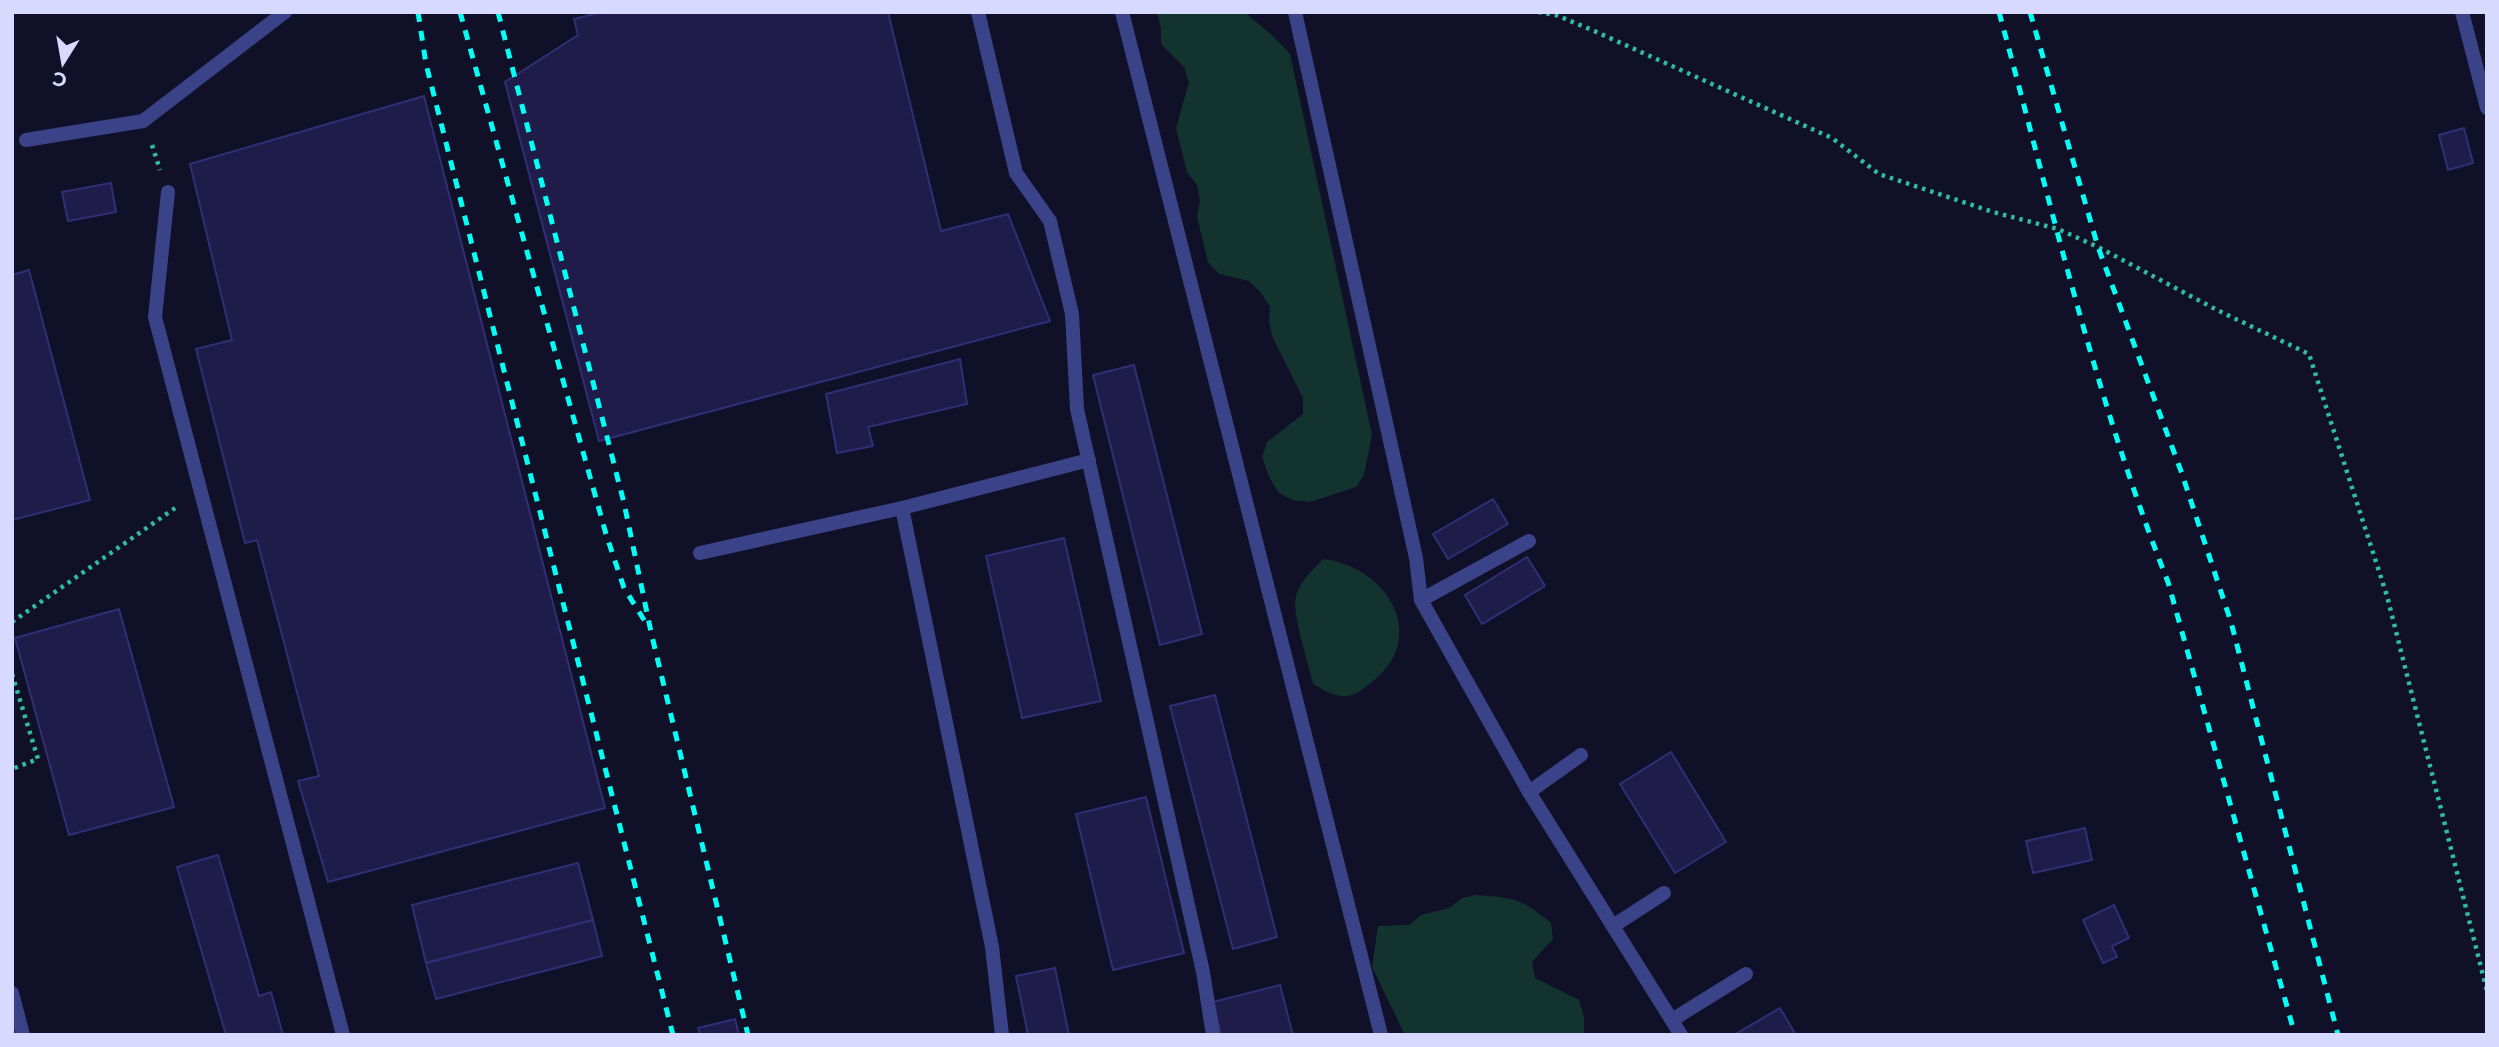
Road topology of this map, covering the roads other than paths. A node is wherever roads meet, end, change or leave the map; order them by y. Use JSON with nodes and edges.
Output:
{"nodes":[{"id":1,"x":285,"y":12,"type":"edge"},
{"id":2,"x":978,"y":12,"type":"edge"},
{"id":3,"x":1122,"y":12,"type":"edge"},
{"id":4,"x":1295,"y":12,"type":"edge"},
{"id":5,"x":2462,"y":12,"type":"edge"},
{"id":6,"x":2487,"y":108,"type":"edge"},
{"id":7,"x":26,"y":140,"type":"dead end"},
{"id":8,"x":168,"y":192,"type":"road end"},
{"id":9,"x":1089,"y":460,"type":"junction"},
{"id":10,"x":902,"y":508,"type":"junction"},
{"id":11,"x":1529,"y":541,"type":"dead end"},
{"id":12,"x":700,"y":553,"type":"dead end"},
{"id":13,"x":1421,"y":600,"type":"junction"},
{"id":14,"x":1581,"y":755,"type":"dead end"},
{"id":15,"x":1529,"y":792,"type":"junction"},
{"id":16,"x":1664,"y":893,"type":"dead end"},
{"id":17,"x":1613,"y":926,"type":"junction"},
{"id":18,"x":1746,"y":974,"type":"dead end"},
{"id":19,"x":12,"y":993,"type":"edge"},
{"id":20,"x":1672,"y":1020,"type":"junction"},
{"id":21,"x":23,"y":1035,"type":"edge"},
{"id":22,"x":343,"y":1035,"type":"edge"},
{"id":23,"x":1002,"y":1035,"type":"edge"},
{"id":24,"x":1213,"y":1035,"type":"edge"},
{"id":25,"x":1381,"y":1035,"type":"edge"},
{"id":26,"x":1681,"y":1035,"type":"edge"}],
"edges":[{"from":1,"to":7,"type":"street"},
{"from":2,"to":9,"type":"street"},
{"from":3,"to":25,"type":"street"},
{"from":4,"to":13,"type":"street"},
{"from":5,"to":6,"type":"street"},
{"from":8,"to":22,"type":"street"},
{"from":9,"to":10,"type":"street"},
{"from":9,"to":24,"type":"street"},
{"from":10,"to":12,"type":"street"},
{"from":10,"to":23,"type":"street"},
{"from":11,"to":13,"type":"street"},
{"from":13,"to":15,"type":"street"},
{"from":14,"to":15,"type":"street"},
{"from":15,"to":17,"type":"street"},
{"from":16,"to":17,"type":"street"},
{"from":17,"to":20,"type":"street"},
{"from":18,"to":20,"type":"street"},
{"from":19,"to":21,"type":"street"},
{"from":20,"to":26,"type":"street"}]}
